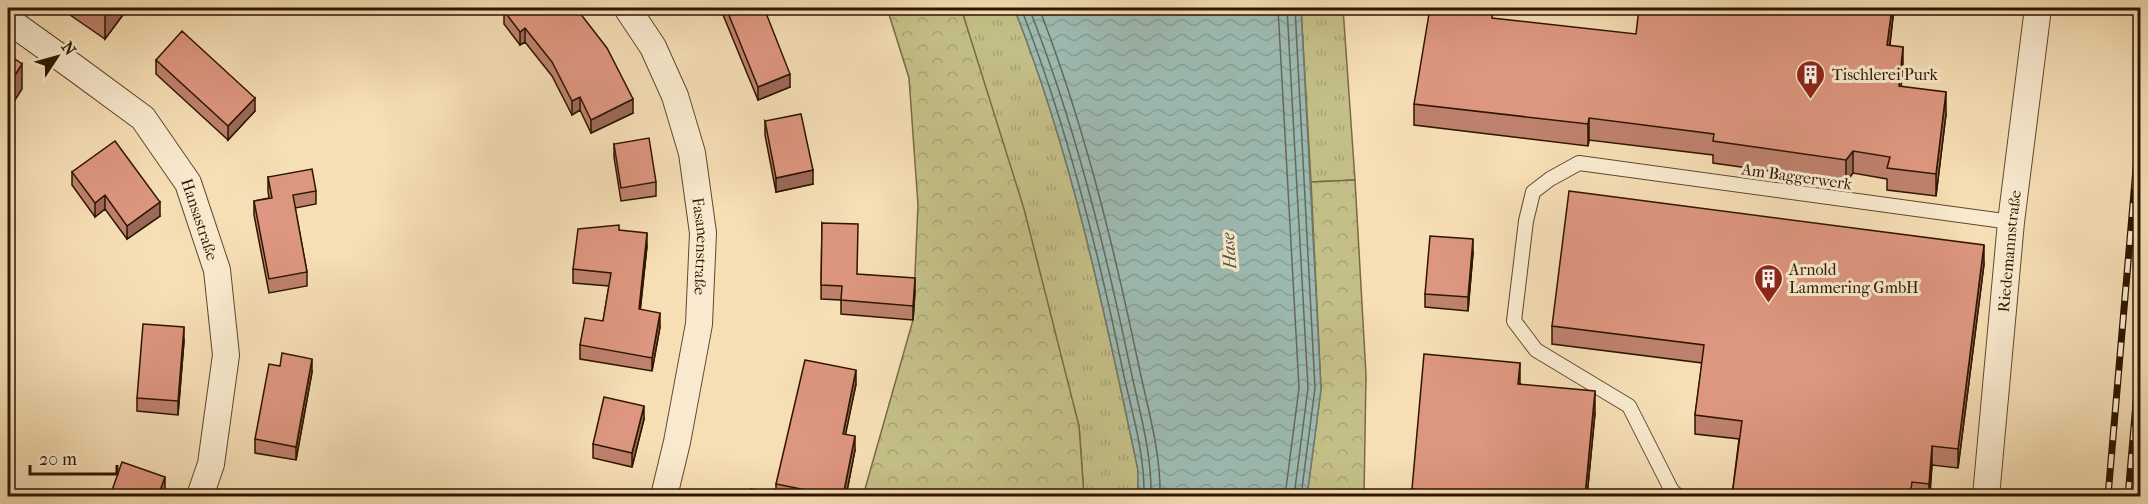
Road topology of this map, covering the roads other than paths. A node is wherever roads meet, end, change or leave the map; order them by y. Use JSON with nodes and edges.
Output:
{"nodes":[{"id":1,"x":627,"y":8,"type":"edge"},
{"id":2,"x":2038,"y":8,"type":"edge"},
{"id":3,"x":8,"y":20,"type":"edge"},
{"id":4,"x":2011,"y":222,"type":"junction"},
{"id":5,"x":200,"y":496,"type":"edge"},
{"id":6,"x":664,"y":496,"type":"edge"},
{"id":7,"x":1677,"y":496,"type":"edge"},
{"id":8,"x":1986,"y":496,"type":"edge"}],
"edges":[{"from":1,"to":6,"type":"street","name":"Fasanenstraße"},
{"from":2,"to":4,"type":"street","name":"Riedemannstraße"},
{"from":3,"to":5,"type":"street","name":"Hansastraße"},
{"from":4,"to":7,"type":"lane","name":"Am Baggerwerk"},
{"from":4,"to":8,"type":"street","name":"Riedemannstraße"}]}
